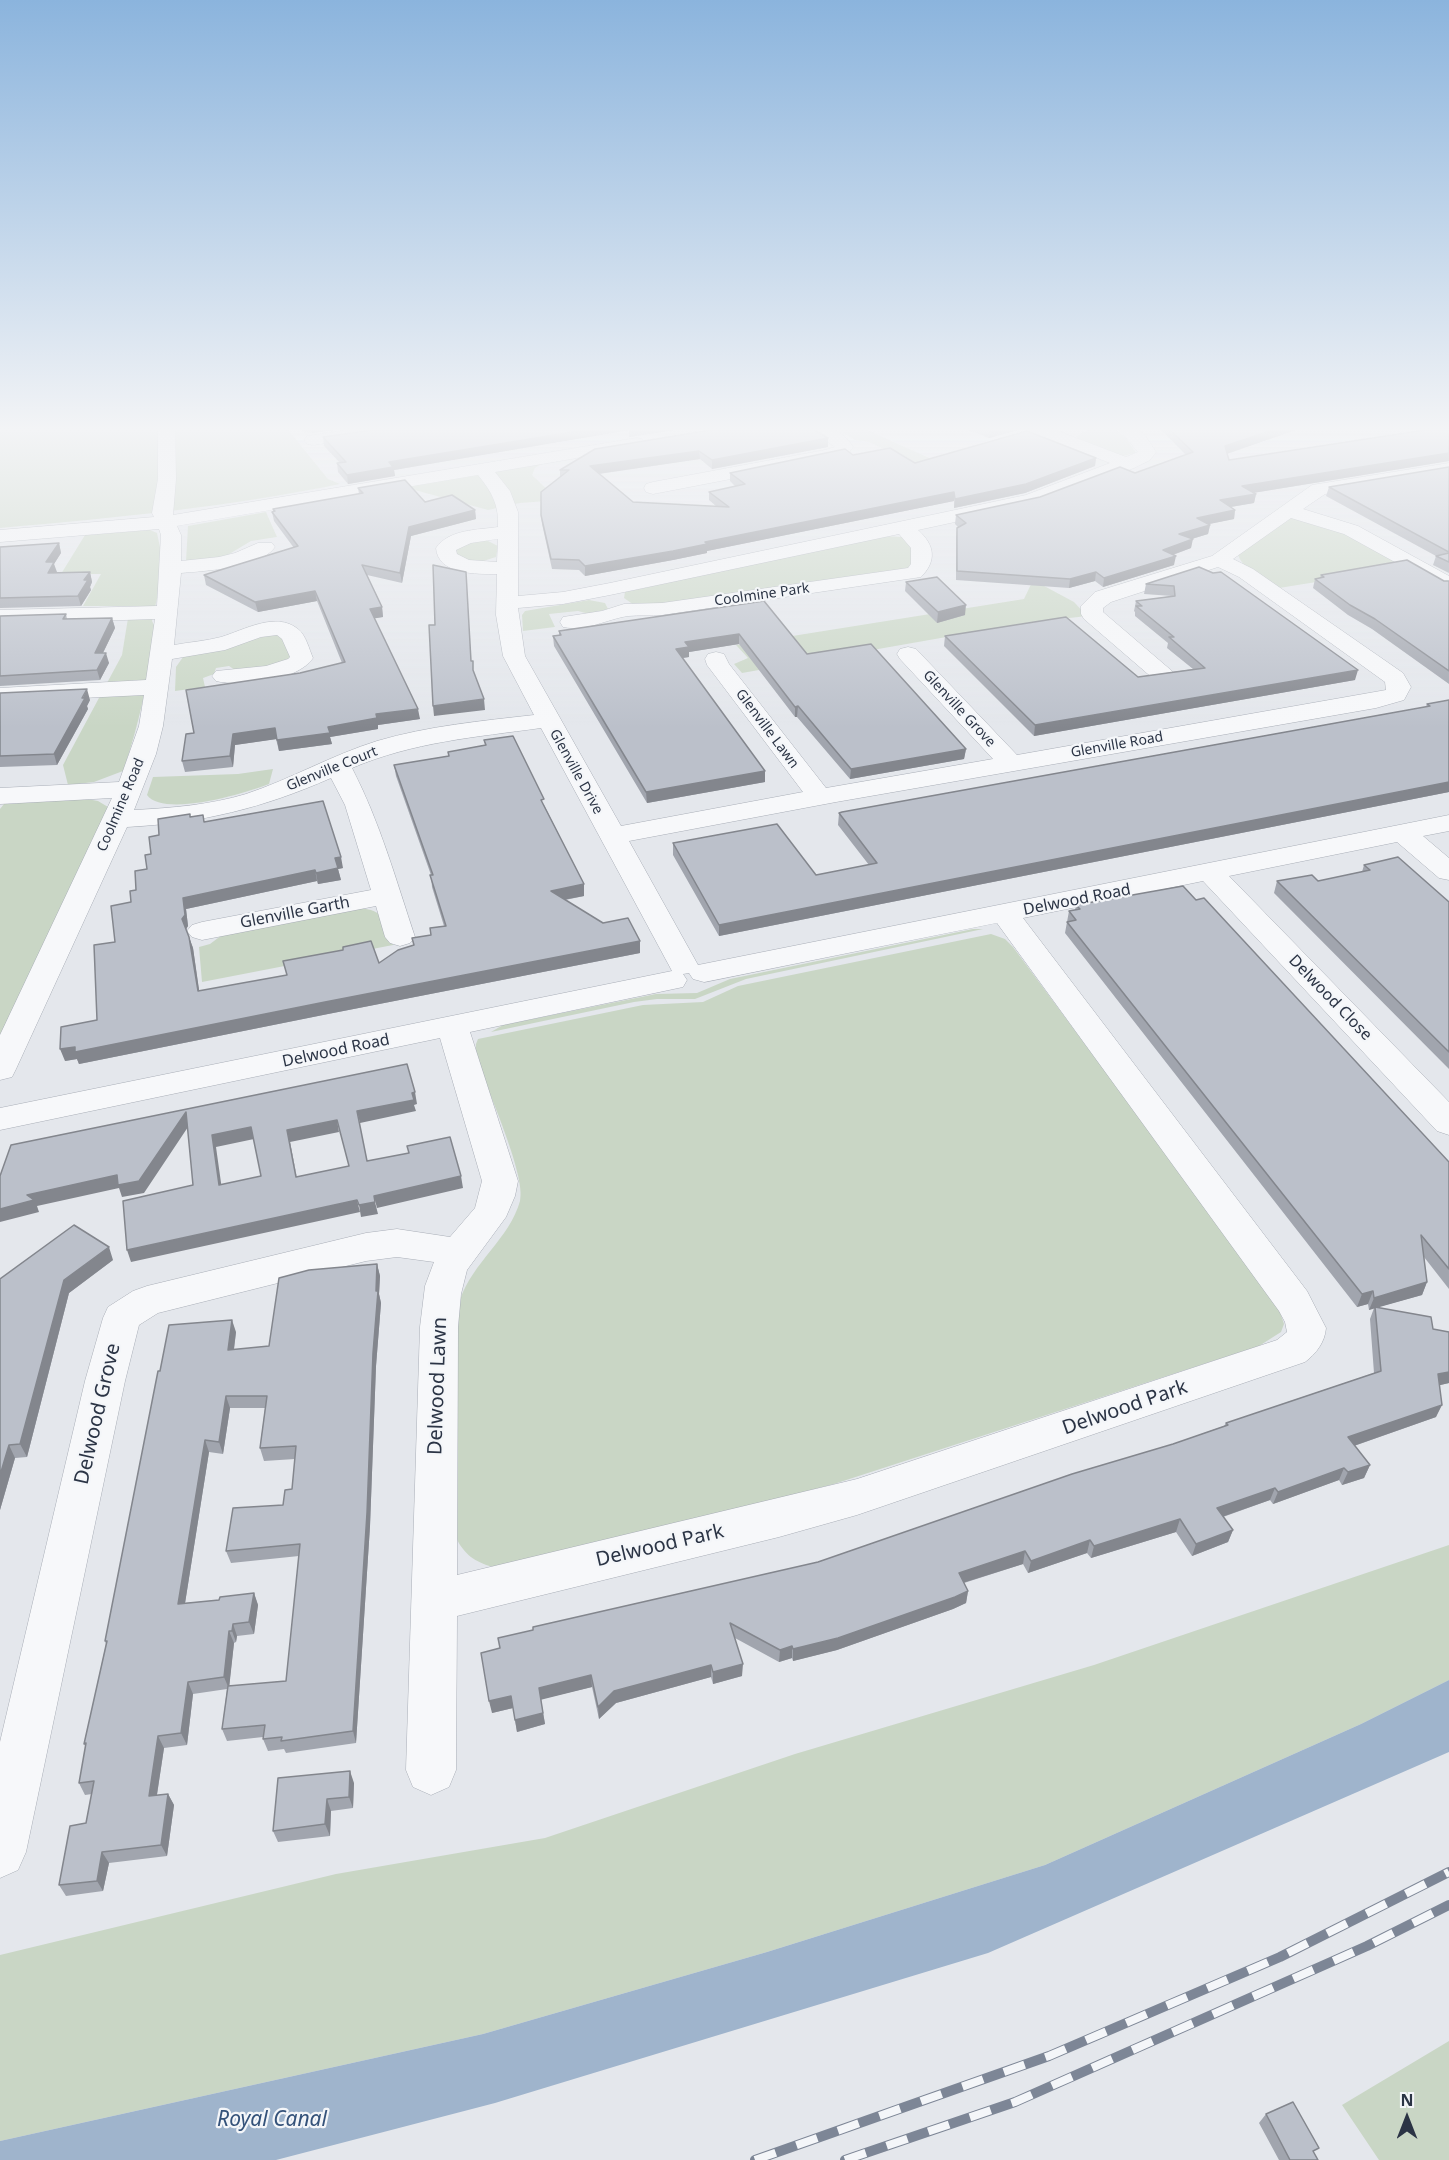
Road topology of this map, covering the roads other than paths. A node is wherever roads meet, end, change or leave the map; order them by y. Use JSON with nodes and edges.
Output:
{"nodes":[{"id":1,"x":110,"y":527,"type":"edge"},
{"id":2,"x":169,"y":527,"type":"edge"},
{"id":3,"x":507,"y":527,"type":"edge"},
{"id":4,"x":909,"y":527,"type":"edge"},
{"id":5,"x":1265,"y":527,"type":"edge"},
{"id":6,"x":1341,"y":527,"type":"edge"},
{"id":7,"x":904,"y":528,"type":"junction"},
{"id":8,"x":507,"y":532,"type":"junction"},
{"id":9,"x":0,"y":536,"type":"edge"},
{"id":10,"x":264,"y":547,"type":"dead end"},
{"id":11,"x":1219,"y":561,"type":"junction"},
{"id":12,"x":171,"y":568,"type":"junction"},
{"id":13,"x":507,"y":568,"type":"junction"},
{"id":14,"x":1449,"y":584,"type":"edge"},
{"id":15,"x":609,"y":588,"type":"junction"},
{"id":16,"x":507,"y":603,"type":"junction"},
{"id":17,"x":624,"y":610,"type":"junction"},
{"id":18,"x":167,"y":612,"type":"junction"},
{"id":19,"x":0,"y":617,"type":"edge"},
{"id":20,"x":571,"y":622,"type":"dead end"},
{"id":21,"x":162,"y":654,"type":"junction"},
{"id":22,"x":908,"y":654,"type":"dead end"},
{"id":23,"x":716,"y":659,"type":"dead end"},
{"id":24,"x":224,"y":676,"type":"dead end"},
{"id":25,"x":1164,"y":676,"type":"edge"},
{"id":26,"x":156,"y":687,"type":"junction"},
{"id":27,"x":0,"y":695,"type":"edge"},
{"id":28,"x":548,"y":720,"type":"junction"},
{"id":29,"x":1011,"y":764,"type":"junction"},
{"id":30,"x":338,"y":766,"type":"junction"},
{"id":31,"x":129,"y":789,"type":"junction"},
{"id":32,"x":0,"y":796,"type":"edge"},
{"id":33,"x":820,"y":797,"type":"junction"},
{"id":34,"x":117,"y":819,"type":"junction"},
{"id":35,"x":1449,"y":823,"type":"edge"},
{"id":36,"x":1404,"y":833,"type":"junction"},
{"id":37,"x":612,"y":836,"type":"junction"},
{"id":38,"x":1449,"y":872,"type":"edge"},
{"id":39,"x":1211,"y":873,"type":"junction"},
{"id":40,"x":388,"y":895,"type":"junction"},
{"id":41,"x":1005,"y":914,"type":"junction"},
{"id":42,"x":201,"y":931,"type":"dead end"},
{"id":43,"x":400,"y":938,"type":"dead end"},
{"id":44,"x":686,"y":973,"type":"junction"},
{"id":45,"x":453,"y":1027,"type":"junction"},
{"id":46,"x":0,"y":1069,"type":"edge"},
{"id":47,"x":0,"y":1119,"type":"edge"},
{"id":48,"x":1449,"y":1123,"type":"edge"},
{"id":49,"x":460,"y":1252,"type":"junction"},
{"id":50,"x":433,"y":1601,"type":"junction"},
{"id":51,"x":431,"y":1770,"type":"dead end"},
{"id":52,"x":0,"y":1852,"type":"edge"}],
"edges":[{"from":1,"to":9,"type":"street"},
{"from":2,"to":12,"type":"street","name":"Coolmine Road"},
{"from":3,"to":8,"type":"street","name":"Glenville Drive"},
{"from":4,"to":7,"type":"street"},
{"from":5,"to":11,"type":"street"},
{"from":6,"to":14,"type":"street"},
{"from":7,"to":15,"type":"street"},
{"from":7,"to":17,"type":"street","name":"Coolmine Park"},
{"from":8,"to":13,"type":"street","name":"Glenville Drive"},
{"from":8,"to":13,"type":"street"},
{"from":10,"to":12,"type":"street"},
{"from":11,"to":25,"type":"street"},
{"from":11,"to":29,"type":"street","name":"Glenville Road"},
{"from":12,"to":18,"type":"street","name":"Coolmine Road"},
{"from":13,"to":16,"type":"street","name":"Glenville Drive"},
{"from":15,"to":16,"type":"street"},
{"from":15,"to":17,"type":"street"},
{"from":16,"to":28,"type":"street","name":"Glenville Drive"},
{"from":17,"to":20,"type":"street","name":"Coolmine Park"},
{"from":18,"to":19,"type":"street"},
{"from":18,"to":21,"type":"street","name":"Coolmine Road"},
{"from":21,"to":24,"type":"street"},
{"from":21,"to":26,"type":"street","name":"Coolmine Road"},
{"from":22,"to":29,"type":"street","name":"Glenville Grove"},
{"from":23,"to":33,"type":"street","name":"Glenville Lawn"},
{"from":26,"to":27,"type":"street"},
{"from":26,"to":31,"type":"street","name":"Coolmine Road"},
{"from":28,"to":30,"type":"street","name":"Glenville Court"},
{"from":28,"to":37,"type":"street","name":"Glenville Drive"},
{"from":29,"to":33,"type":"street","name":"Glenville Road"},
{"from":30,"to":34,"type":"street","name":"Glenville Court"},
{"from":30,"to":40,"type":"street"},
{"from":31,"to":32,"type":"street"},
{"from":31,"to":34,"type":"street","name":"Coolmine Road"},
{"from":33,"to":37,"type":"street","name":"Glenville Road"},
{"from":34,"to":46,"type":"street","name":"Coolmine Road"},
{"from":35,"to":36,"type":"street","name":"Delwood Road"},
{"from":36,"to":38,"type":"street"},
{"from":36,"to":39,"type":"street","name":"Delwood Road"},
{"from":37,"to":44,"type":"street","name":"Glenville Drive"},
{"from":39,"to":41,"type":"street","name":"Delwood Road"},
{"from":39,"to":48,"type":"street","name":"Delwood Close"},
{"from":40,"to":42,"type":"street","name":"Glenville Garth"},
{"from":40,"to":43,"type":"street"},
{"from":41,"to":44,"type":"street","name":"Delwood Road"},
{"from":41,"to":50,"type":"street","name":"Delwood Park"},
{"from":44,"to":45,"type":"street","name":"Delwood Road"},
{"from":45,"to":47,"type":"street","name":"Delwood Road"},
{"from":45,"to":49,"type":"street","name":"Delwood Lawn"},
{"from":49,"to":50,"type":"street","name":"Delwood Lawn"},
{"from":49,"to":52,"type":"street","name":"Delwood Grove"},
{"from":50,"to":51,"type":"street","name":"Delwood Lawn"}]}
